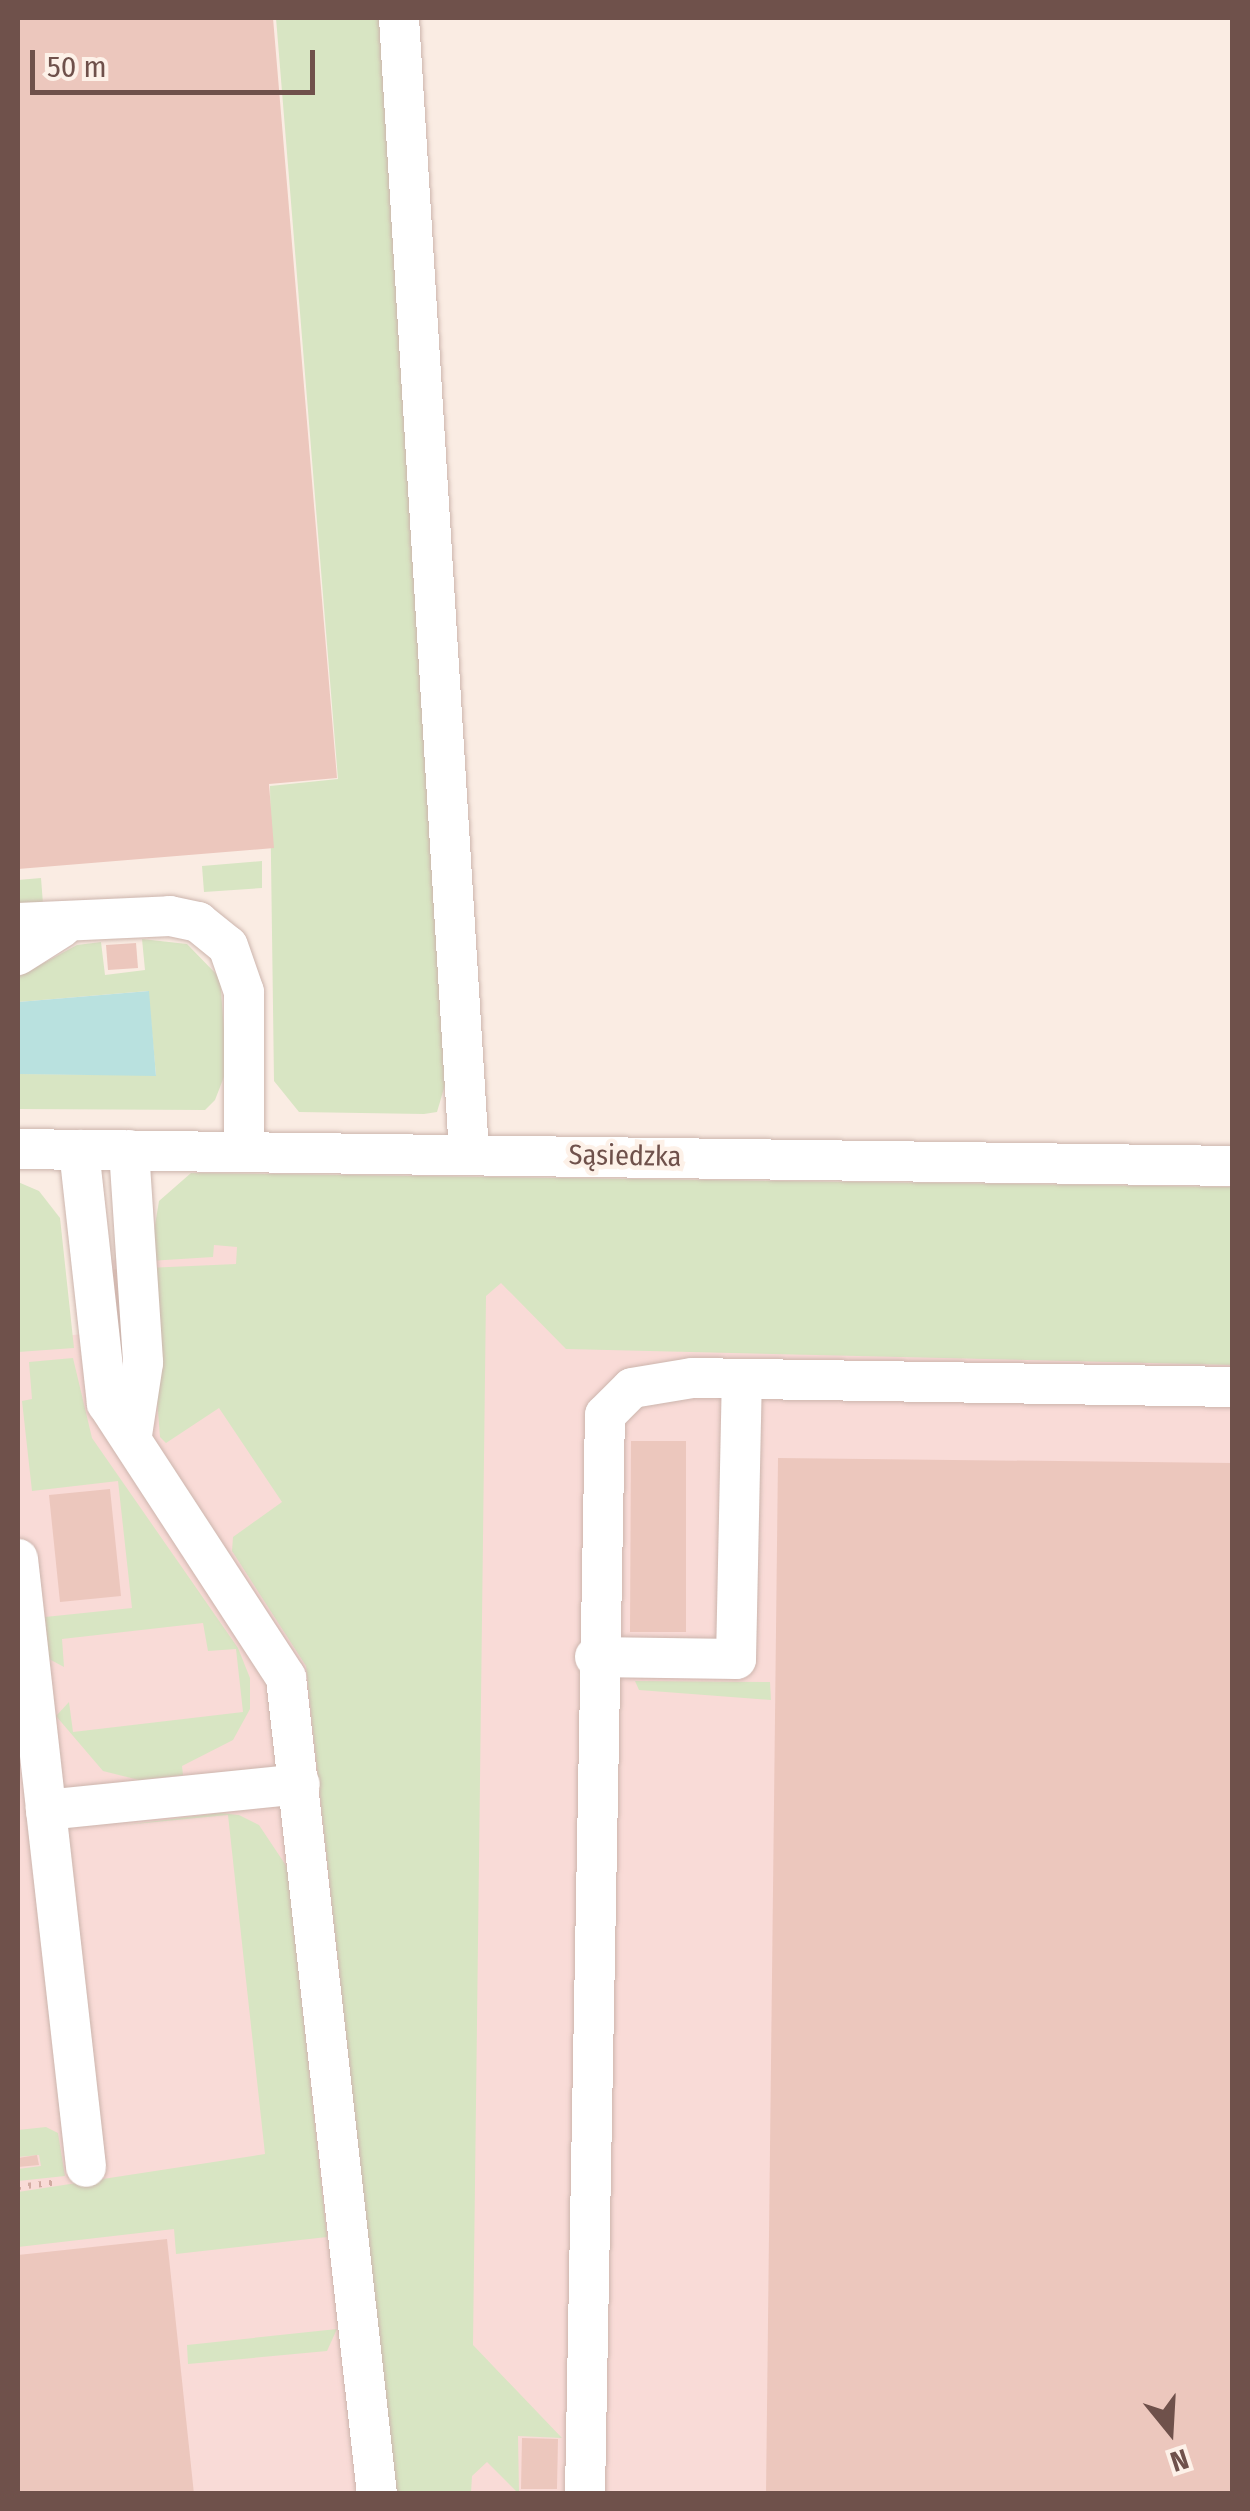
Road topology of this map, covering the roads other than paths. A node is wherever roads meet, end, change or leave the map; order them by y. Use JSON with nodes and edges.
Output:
{"nodes":[{"id":1,"x":399,"y":18,"type":"edge"},
{"id":2,"x":18,"y":923,"type":"edge"},
{"id":3,"x":62,"y":927,"type":"junction"},
{"id":4,"x":18,"y":956,"type":"edge"},
{"id":5,"x":18,"y":1149,"type":"edge"},
{"id":6,"x":244,"y":1149,"type":"junction"},
{"id":7,"x":79,"y":1150,"type":"junction"},
{"id":8,"x":129,"y":1150,"type":"junction"},
{"id":9,"x":469,"y":1154,"type":"junction"},
{"id":10,"x":1232,"y":1166,"type":"edge"},
{"id":11,"x":742,"y":1378,"type":"junction"},
{"id":12,"x":1232,"y":1387,"type":"edge"},
{"id":13,"x":132,"y":1435,"type":"junction"},
{"id":14,"x":18,"y":1559,"type":"edge"},
{"id":15,"x":595,"y":1658,"type":"junction"},
{"id":16,"x":300,"y":1784,"type":"junction"},
{"id":17,"x":46,"y":1810,"type":"junction"},
{"id":18,"x":86,"y":2167,"type":"dead end"},
{"id":19,"x":377,"y":2494,"type":"edge"},
{"id":20,"x":585,"y":2494,"type":"edge"}],
"edges":[{"from":1,"to":9,"type":"street"},
{"from":2,"to":3,"type":"street"},
{"from":3,"to":4,"type":"street"},
{"from":3,"to":6,"type":"street"},
{"from":5,"to":7,"type":"street","name":"Sąsiedzka"},
{"from":6,"to":8,"type":"street","name":"Sąsiedzka"},
{"from":6,"to":9,"type":"street","name":"Sąsiedzka"},
{"from":7,"to":8,"type":"street","name":"Sąsiedzka"},
{"from":7,"to":13,"type":"street"},
{"from":8,"to":13,"type":"street"},
{"from":9,"to":10,"type":"street","name":"Sąsiedzka"},
{"from":11,"to":12,"type":"street"},
{"from":11,"to":15,"type":"street"},
{"from":11,"to":15,"type":"street"},
{"from":13,"to":16,"type":"street"},
{"from":14,"to":17,"type":"street"},
{"from":15,"to":20,"type":"street"},
{"from":16,"to":17,"type":"street"},
{"from":16,"to":19,"type":"street"},
{"from":17,"to":18,"type":"street"}]}
